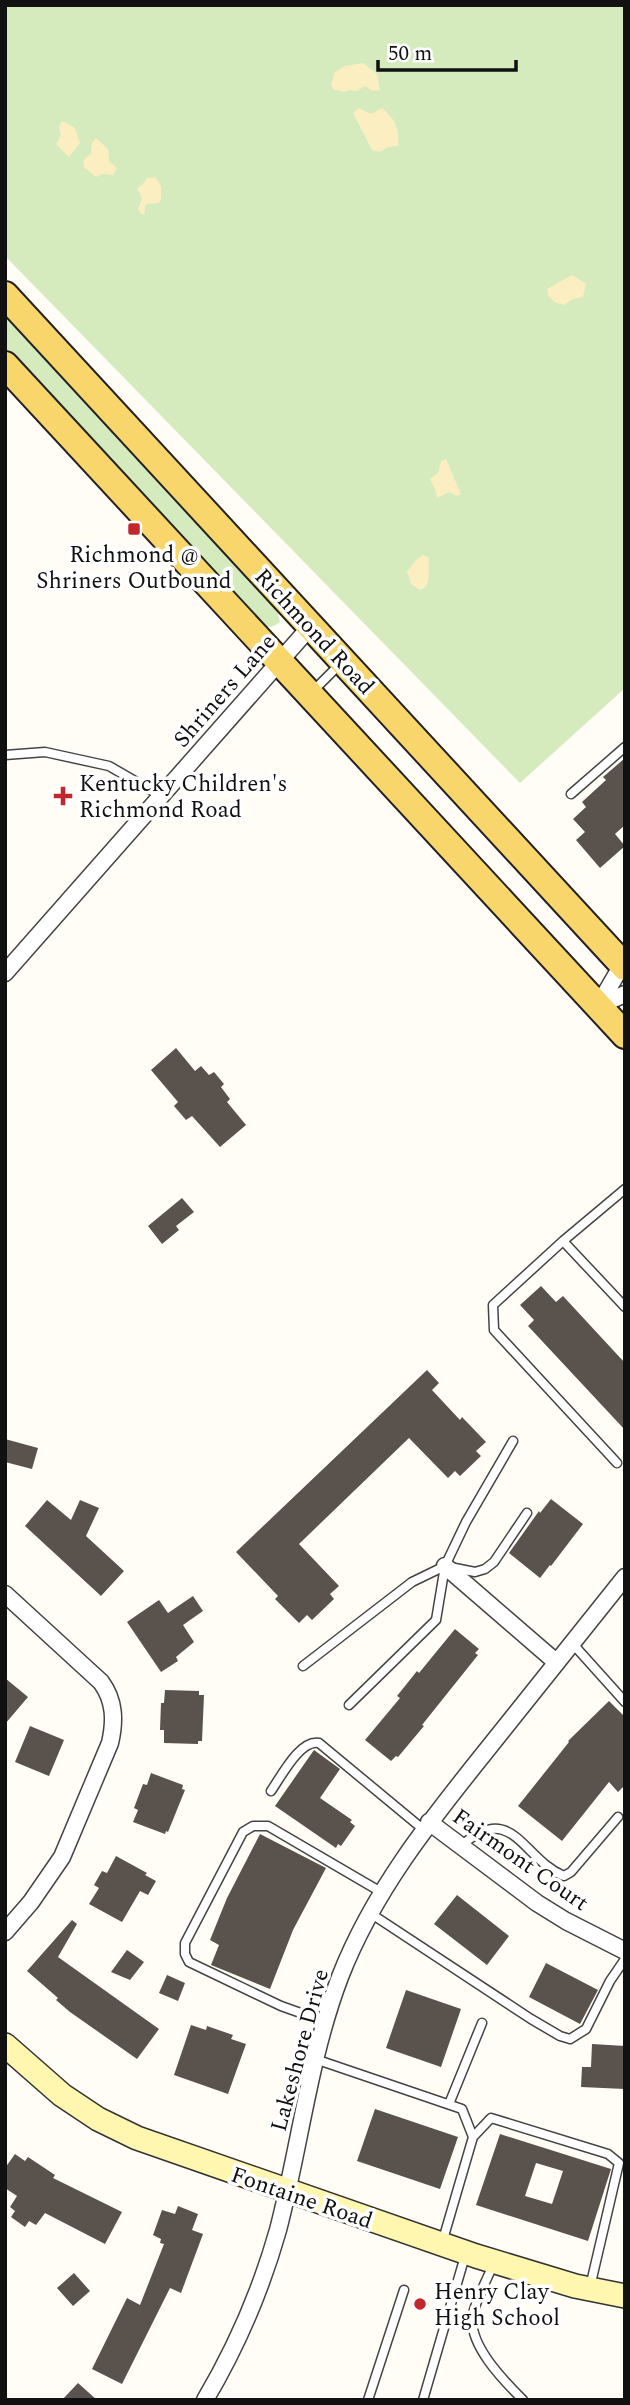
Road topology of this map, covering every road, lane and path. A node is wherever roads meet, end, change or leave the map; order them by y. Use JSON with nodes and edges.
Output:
{"nodes":[{"id":1,"x":5,"y":296,"type":"edge"},
{"id":2,"x":5,"y":365,"type":"edge"},
{"id":3,"x":310,"y":627,"type":"junction"},
{"id":4,"x":279,"y":661,"type":"junction"},
{"id":5,"x":342,"y":662,"type":"junction"},
{"id":6,"x":310,"y":694,"type":"junction"},
{"id":7,"x":625,"y":747,"type":"edge"},
{"id":8,"x":5,"y":755,"type":"edge"},
{"id":9,"x":571,"y":794,"type":"dead end"},
{"id":10,"x":161,"y":796,"type":"junction"},
{"id":11,"x":624,"y":963,"type":"edge"},
{"id":12,"x":5,"y":973,"type":"edge"},
{"id":13,"x":625,"y":994,"type":"edge"},
{"id":14,"x":598,"y":1006,"type":"junction"},
{"id":15,"x":625,"y":1035,"type":"edge"},
{"id":16,"x":625,"y":1189,"type":"edge"},
{"id":17,"x":563,"y":1241,"type":"junction"},
{"id":18,"x":625,"y":1307,"type":"edge"},
{"id":19,"x":513,"y":1441,"type":"dead end"},
{"id":20,"x":617,"y":1464,"type":"dead end"},
{"id":21,"x":527,"y":1513,"type":"dead end"},
{"id":22,"x":445,"y":1566,"type":"junction"},
{"id":23,"x":625,"y":1577,"type":"edge"},
{"id":24,"x":5,"y":1594,"type":"edge"},
{"id":25,"x":572,"y":1643,"type":"junction"},
{"id":26,"x":556,"y":1662,"type":"junction"},
{"id":27,"x":303,"y":1666,"type":"dead end"},
{"id":28,"x":625,"y":1702,"type":"edge"},
{"id":29,"x":349,"y":1704,"type":"dead end"},
{"id":30,"x":271,"y":1791,"type":"dead end"},
{"id":31,"x":618,"y":1817,"type":"dead end"},
{"id":32,"x":426,"y":1826,"type":"junction"},
{"id":33,"x":461,"y":1846,"type":"junction"},
{"id":34,"x":381,"y":1892,"type":"junction"},
{"id":35,"x":370,"y":1913,"type":"junction"},
{"id":36,"x":5,"y":1932,"type":"edge"},
{"id":37,"x":625,"y":1951,"type":"edge"},
{"id":38,"x":625,"y":1959,"type":"edge"},
{"id":39,"x":326,"y":2022,"type":"junction"},
{"id":40,"x":482,"y":2023,"type":"dead end"},
{"id":41,"x":5,"y":2045,"type":"edge"},
{"id":42,"x":315,"y":2059,"type":"junction"},
{"id":43,"x":449,"y":2104,"type":"junction"},
{"id":44,"x":473,"y":2137,"type":"junction"},
{"id":45,"x":287,"y":2189,"type":"junction"},
{"id":46,"x":442,"y":2245,"type":"junction"},
{"id":47,"x":466,"y":2253,"type":"junction"},
{"id":48,"x":494,"y":2262,"type":"junction"},
{"id":49,"x":404,"y":2290,"type":"dead end"},
{"id":50,"x":589,"y":2290,"type":"junction"},
{"id":51,"x":625,"y":2296,"type":"edge"},
{"id":52,"x":205,"y":2400,"type":"edge"},
{"id":53,"x":368,"y":2400,"type":"edge"},
{"id":54,"x":424,"y":2400,"type":"edge"},
{"id":55,"x":523,"y":2400,"type":"edge"}],
"edges":[{"from":1,"to":3,"type":"main road","name":"Richmond Road"},
{"from":2,"to":4,"type":"main road","name":"Richmond Road"},
{"from":3,"to":4,"type":"street","name":"Shriners Lane"},
{"from":3,"to":5,"type":"main road","name":"Richmond Road"},
{"from":4,"to":6,"type":"main road","name":"Richmond Road"},
{"from":4,"to":10,"type":"street","name":"Shriners Lane"},
{"from":5,"to":6,"type":"lane"},
{"from":5,"to":11,"type":"main road","name":"Richmond Road"},
{"from":6,"to":14,"type":"main road","name":"Richmond Road"},
{"from":7,"to":9,"type":"lane"},
{"from":8,"to":10,"type":"lane"},
{"from":10,"to":12,"type":"street","name":"Shriners Lane"},
{"from":11,"to":14,"type":"street"},
{"from":13,"to":14,"type":"street"},
{"from":14,"to":15,"type":"main road","name":"Richmond Road"},
{"from":16,"to":17,"type":"lane"},
{"from":17,"to":18,"type":"lane"},
{"from":17,"to":20,"type":"lane"},
{"from":19,"to":22,"type":"lane"},
{"from":21,"to":22,"type":"lane"},
{"from":22,"to":26,"type":"street"},
{"from":22,"to":27,"type":"lane"},
{"from":22,"to":29,"type":"lane"},
{"from":23,"to":25,"type":"street","name":"Lakeshore Drive"},
{"from":24,"to":36,"type":"street"},
{"from":25,"to":26,"type":"street","name":"Lakeshore Drive"},
{"from":25,"to":28,"type":"lane"},
{"from":26,"to":32,"type":"street","name":"Lakeshore Drive"},
{"from":30,"to":32,"type":"lane"},
{"from":31,"to":33,"type":"lane"},
{"from":32,"to":33,"type":"street","name":"Fairmont Court"},
{"from":32,"to":34,"type":"street","name":"Lakeshore Drive"},
{"from":33,"to":37,"type":"street","name":"Fairmont Court"},
{"from":34,"to":35,"type":"street","name":"Lakeshore Drive"},
{"from":34,"to":39,"type":"lane"},
{"from":35,"to":38,"type":"lane"},
{"from":35,"to":39,"type":"street","name":"Lakeshore Drive"},
{"from":39,"to":42,"type":"street","name":"Lakeshore Drive"},
{"from":40,"to":43,"type":"lane"},
{"from":41,"to":45,"type":"street","name":"Fontaine Road"},
{"from":42,"to":43,"type":"lane"},
{"from":42,"to":45,"type":"street","name":"Lakeshore Drive"},
{"from":43,"to":44,"type":"lane"},
{"from":44,"to":46,"type":"lane"},
{"from":44,"to":50,"type":"lane"},
{"from":45,"to":46,"type":"street","name":"Fontaine Road"},
{"from":45,"to":52,"type":"street","name":"Lakeshore Drive"},
{"from":46,"to":47,"type":"street","name":"Fontaine Road"},
{"from":47,"to":48,"type":"street","name":"Fontaine Road"},
{"from":47,"to":54,"type":"lane"},
{"from":48,"to":50,"type":"street","name":"Fontaine Road"},
{"from":48,"to":55,"type":"lane"},
{"from":49,"to":53,"type":"lane"},
{"from":50,"to":51,"type":"street","name":"Fontaine Road"}]}
